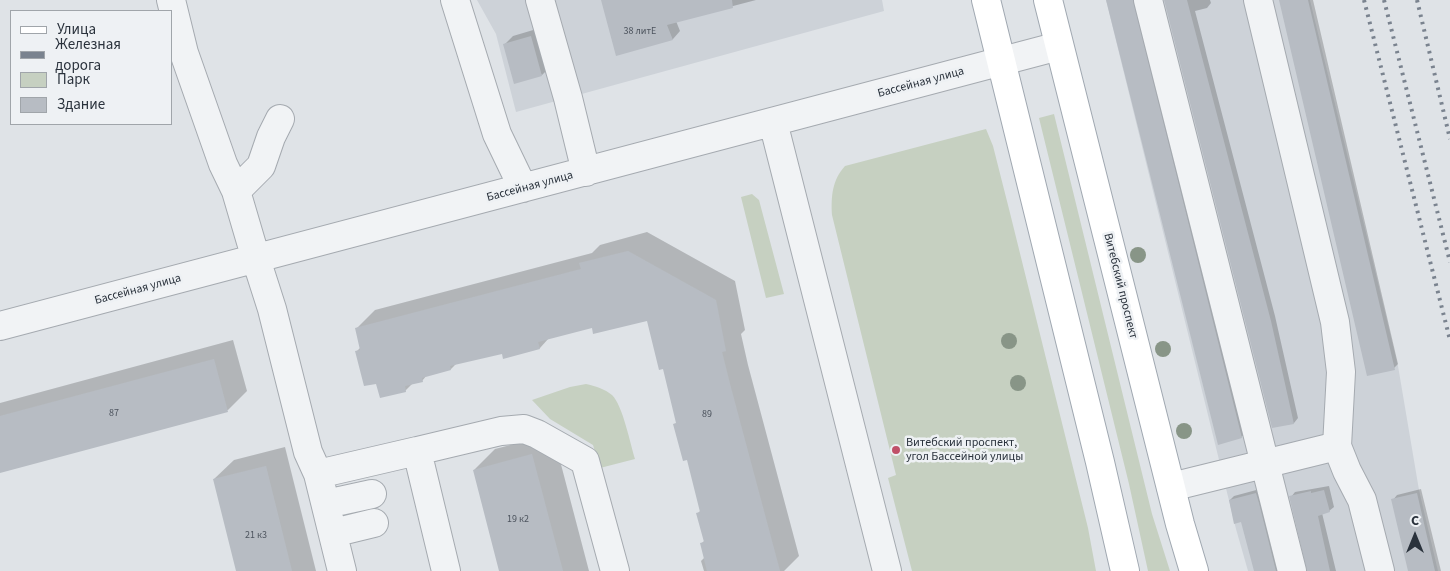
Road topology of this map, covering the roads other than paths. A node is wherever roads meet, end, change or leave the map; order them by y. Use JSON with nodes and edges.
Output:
{"nodes":[{"id":1,"x":170,"y":0,"type":"edge"},
{"id":2,"x":455,"y":0,"type":"edge"},
{"id":3,"x":540,"y":0,"type":"edge"},
{"id":4,"x":986,"y":0,"type":"edge"},
{"id":5,"x":1048,"y":0,"type":"edge"},
{"id":6,"x":1148,"y":0,"type":"edge"},
{"id":7,"x":1258,"y":0,"type":"edge"},
{"id":8,"x":1059,"y":46,"type":"junction"},
{"id":9,"x":1001,"y":62,"type":"junction"},
{"id":10,"x":280,"y":119,"type":"dead end"},
{"id":11,"x":773,"y":122,"type":"junction"},
{"id":12,"x":586,"y":172,"type":"junction"},
{"id":13,"x":523,"y":188,"type":"junction"},
{"id":14,"x":236,"y":191,"type":"junction"},
{"id":15,"x":256,"y":259,"type":"junction"},
{"id":16,"x":0,"y":326,"type":"edge"},
{"id":17,"x":1337,"y":446,"type":"junction"},
{"id":18,"x":417,"y":451,"type":"junction"},
{"id":19,"x":1265,"y":464,"type":"junction"},
{"id":20,"x":318,"y":474,"type":"junction"},
{"id":21,"x":1171,"y":487,"type":"junction"},
{"id":22,"x":372,"y":494,"type":"dead end"},
{"id":23,"x":326,"y":504,"type":"junction"},
{"id":24,"x":374,"y":523,"type":"dead end"},
{"id":25,"x":333,"y":533,"type":"junction"},
{"id":26,"x":342,"y":571,"type":"edge"},
{"id":27,"x":446,"y":571,"type":"edge"},
{"id":28,"x":615,"y":571,"type":"edge"},
{"id":29,"x":887,"y":571,"type":"edge"},
{"id":30,"x":1125,"y":571,"type":"edge"},
{"id":31,"x":1194,"y":571,"type":"edge"},
{"id":32,"x":1292,"y":571,"type":"edge"},
{"id":33,"x":1380,"y":571,"type":"edge"}],
"edges":[{"from":1,"to":14,"type":"street"},
{"from":2,"to":13,"type":"street"},
{"from":3,"to":12,"type":"street"},
{"from":4,"to":9,"type":"main road"},
{"from":5,"to":8,"type":"main road","name":"Витебский проспект"},
{"from":6,"to":19,"type":"street"},
{"from":7,"to":17,"type":"street"},
{"from":8,"to":9,"type":"street","name":"Бассейная улица"},
{"from":8,"to":21,"type":"main road","name":"Витебский проспект"},
{"from":9,"to":11,"type":"street","name":"Бассейная улица"},
{"from":9,"to":30,"type":"main road"},
{"from":10,"to":14,"type":"street"},
{"from":11,"to":12,"type":"street","name":"Бассейная улица"},
{"from":11,"to":29,"type":"street"},
{"from":12,"to":13,"type":"street","name":"Бассейная улица"},
{"from":13,"to":15,"type":"street","name":"Бассейная улица"},
{"from":14,"to":15,"type":"street"},
{"from":15,"to":16,"type":"street","name":"Бассейная улица"},
{"from":15,"to":20,"type":"street"},
{"from":17,"to":19,"type":"street"},
{"from":17,"to":33,"type":"street"},
{"from":18,"to":20,"type":"street"},
{"from":18,"to":27,"type":"street"},
{"from":18,"to":28,"type":"street"},
{"from":19,"to":21,"type":"street"},
{"from":19,"to":32,"type":"street"},
{"from":20,"to":23,"type":"street"},
{"from":21,"to":31,"type":"main road","name":"Витебский проспект"},
{"from":22,"to":23,"type":"street"},
{"from":23,"to":25,"type":"street"},
{"from":24,"to":25,"type":"street"},
{"from":25,"to":26,"type":"street"}]}
